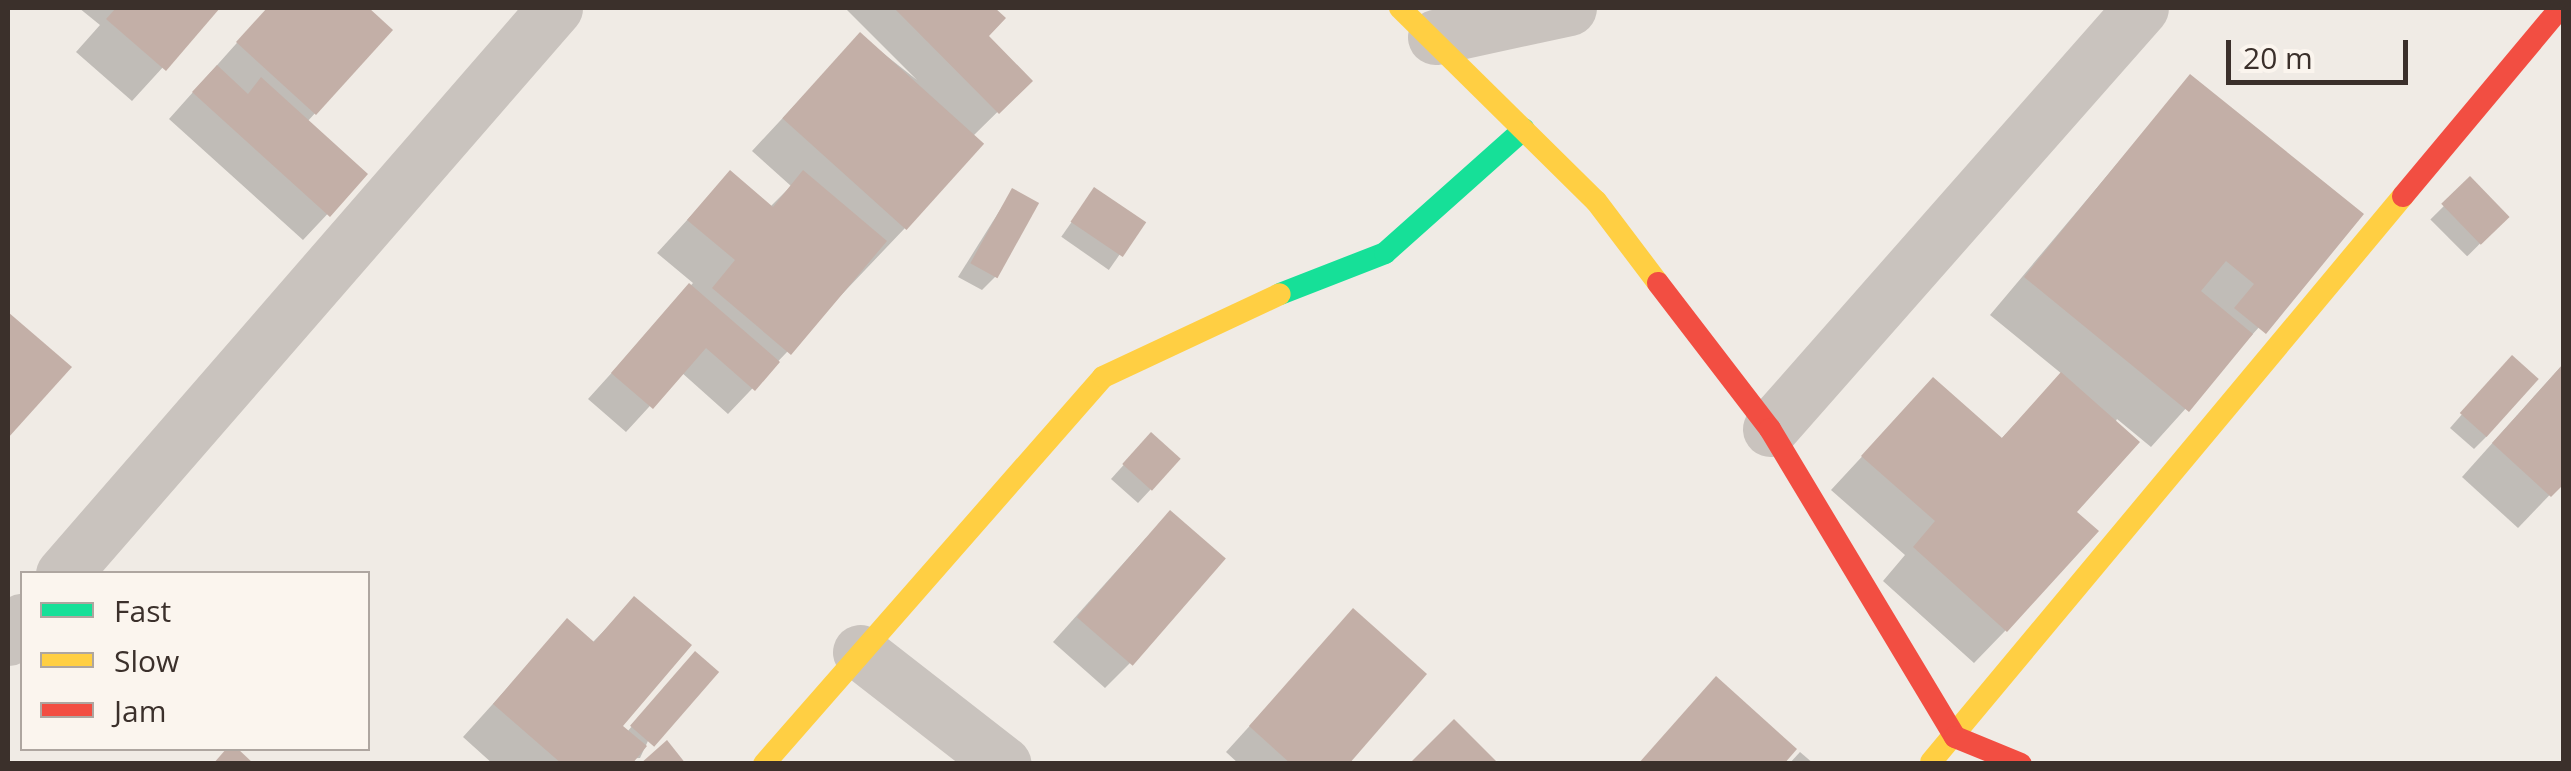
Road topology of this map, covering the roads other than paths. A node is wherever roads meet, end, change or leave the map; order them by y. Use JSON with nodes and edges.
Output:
{"nodes":[{"id":1,"x":555,"y":8,"type":"edge"},
{"id":2,"x":1570,"y":8,"type":"edge"},
{"id":3,"x":2141,"y":8,"type":"edge"},
{"id":4,"x":2560,"y":8,"type":"edge"},
{"id":5,"x":1417,"y":22,"type":"edge"},
{"id":6,"x":1524,"y":129,"type":"junction"},
{"id":7,"x":1770,"y":430,"type":"junction"},
{"id":8,"x":66,"y":571,"type":"edge"},
{"id":9,"x":860,"y":652,"type":"junction"},
{"id":10,"x":1954,"y":736,"type":"junction"},
{"id":11,"x":764,"y":764,"type":"edge"},
{"id":12,"x":1004,"y":764,"type":"edge"},
{"id":13,"x":1930,"y":764,"type":"edge"},
{"id":14,"x":2021,"y":764,"type":"edge"}],
"edges":[{"from":1,"to":8,"type":"street"},
{"from":2,"to":5,"type":"street"},
{"from":3,"to":7,"type":"street"},
{"from":4,"to":10,"type":"street"},
{"from":5,"to":6,"type":"street"},
{"from":6,"to":7,"type":"street"},
{"from":6,"to":9,"type":"street"},
{"from":7,"to":10,"type":"street"},
{"from":9,"to":11,"type":"street"},
{"from":9,"to":12,"type":"street"},
{"from":10,"to":13,"type":"street"},
{"from":10,"to":14,"type":"street"}]}
